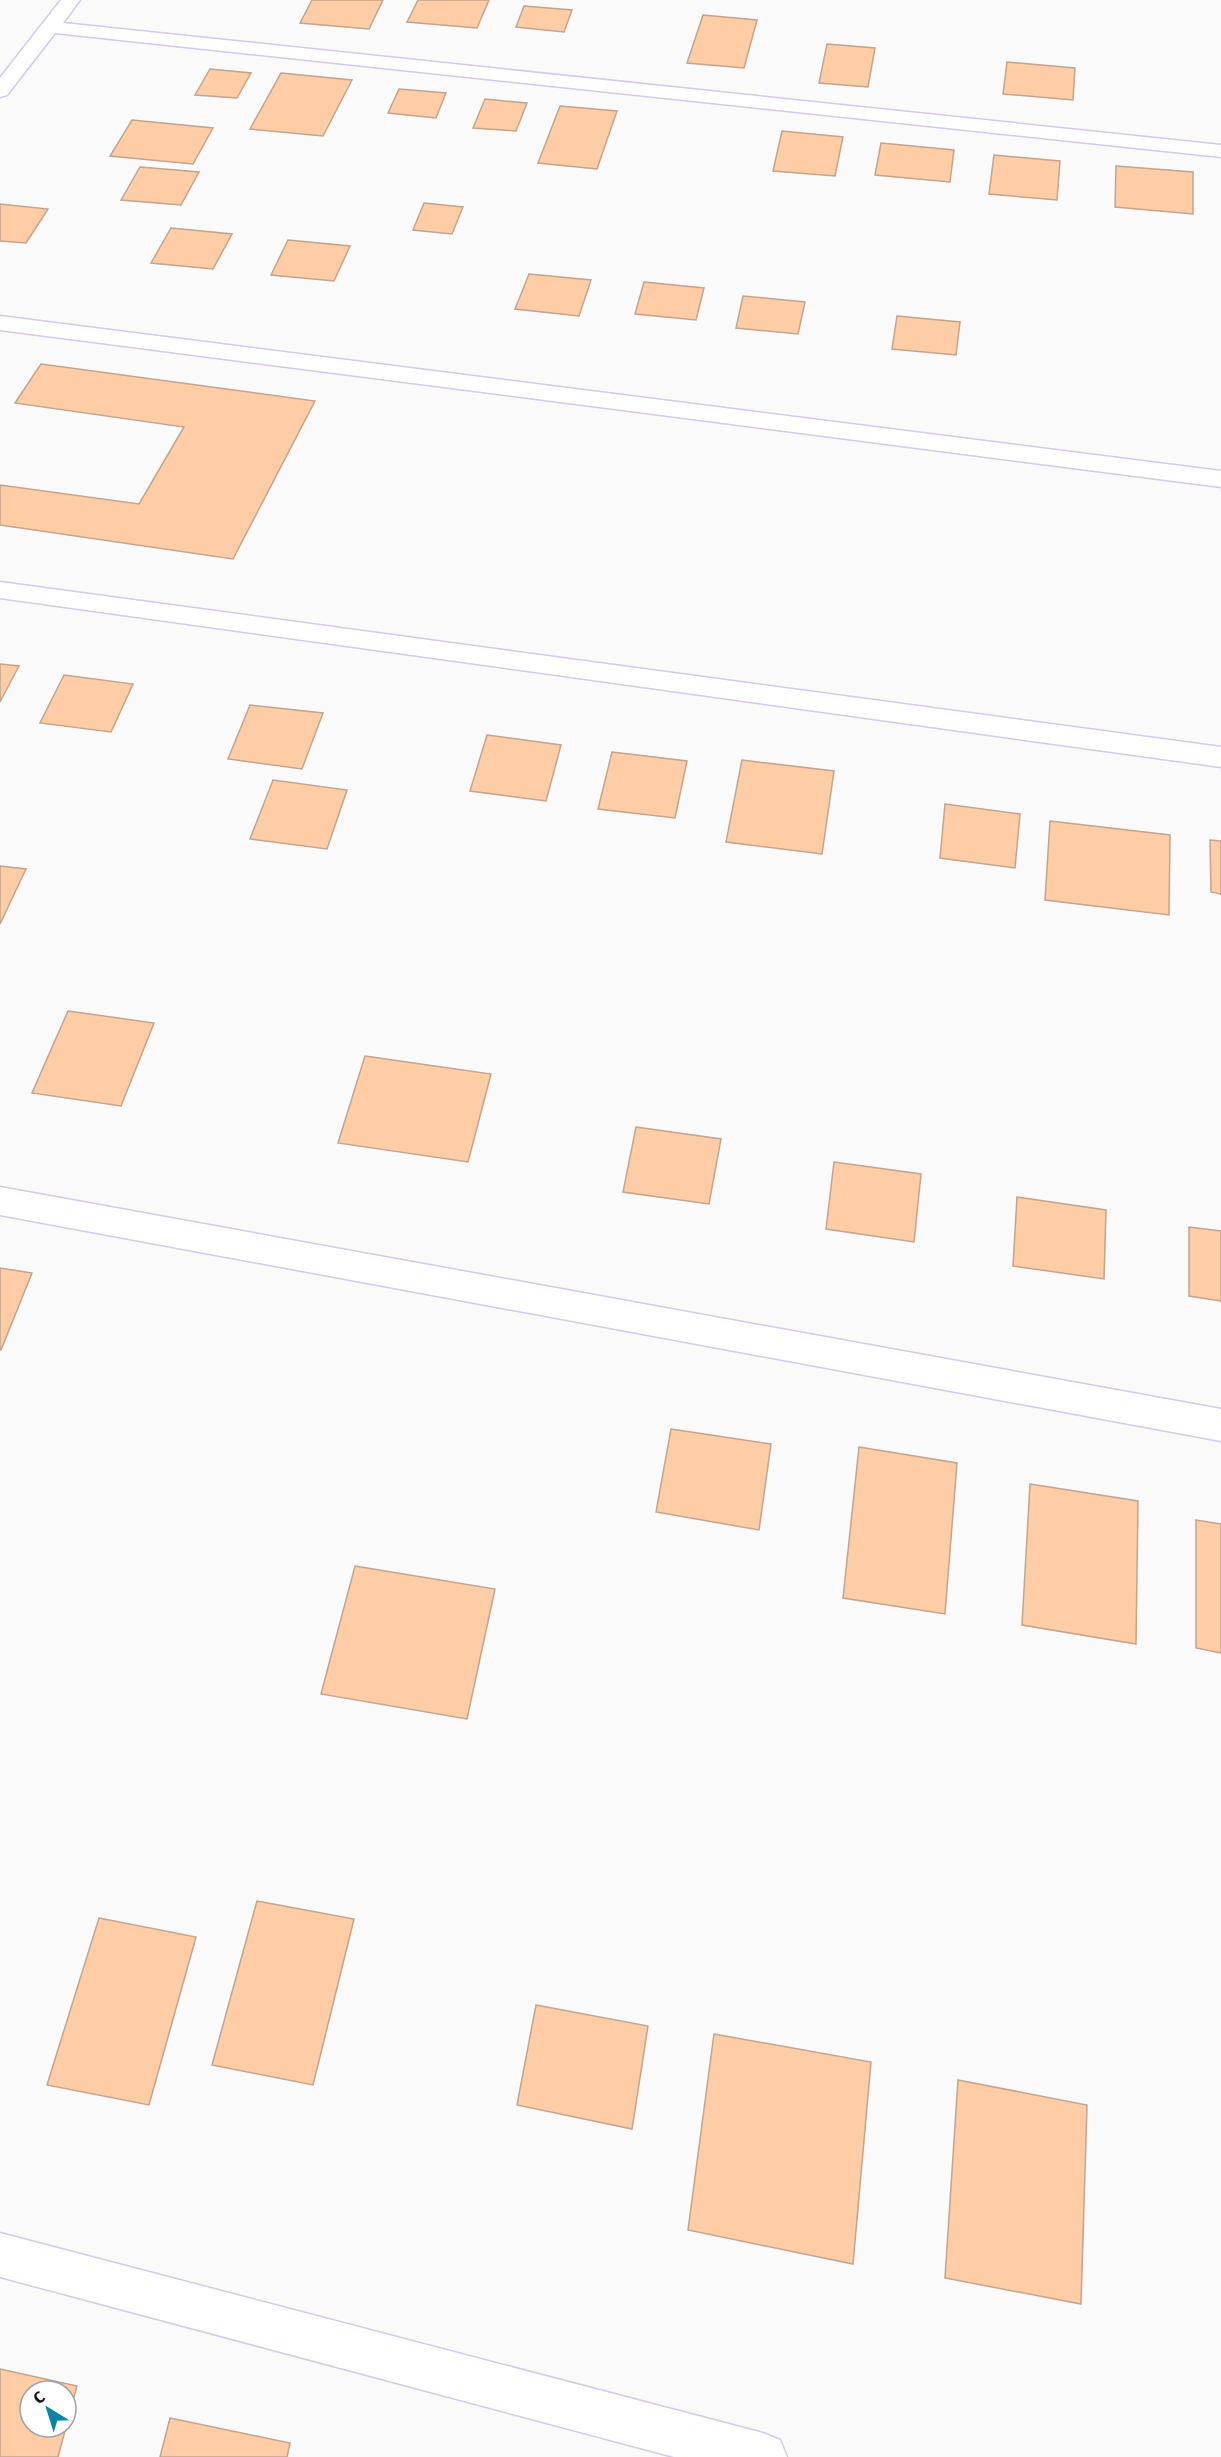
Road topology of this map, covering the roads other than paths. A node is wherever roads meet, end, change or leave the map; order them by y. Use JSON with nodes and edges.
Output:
{"nodes":[{"id":1,"x":70,"y":0,"type":"edge"},
{"id":2,"x":50,"y":27,"type":"junction"},
{"id":3,"x":0,"y":91,"type":"edge"},
{"id":4,"x":1221,"y":151,"type":"edge"},
{"id":5,"x":0,"y":323,"type":"edge"},
{"id":6,"x":1221,"y":479,"type":"edge"},
{"id":7,"x":0,"y":590,"type":"edge"},
{"id":8,"x":1221,"y":757,"type":"edge"},
{"id":9,"x":0,"y":1201,"type":"edge"},
{"id":10,"x":1221,"y":1425,"type":"edge"},
{"id":11,"x":0,"y":2255,"type":"edge"},
{"id":12,"x":763,"y":2457,"type":"edge"}],
"edges":[{"from":1,"to":2,"type":"lane"},
{"from":2,"to":3,"type":"lane"},
{"from":2,"to":4,"type":"lane"},
{"from":5,"to":6,"type":"lane"},
{"from":7,"to":8,"type":"lane"},
{"from":9,"to":10,"type":"lane"},
{"from":11,"to":12,"type":"lane"}]}
